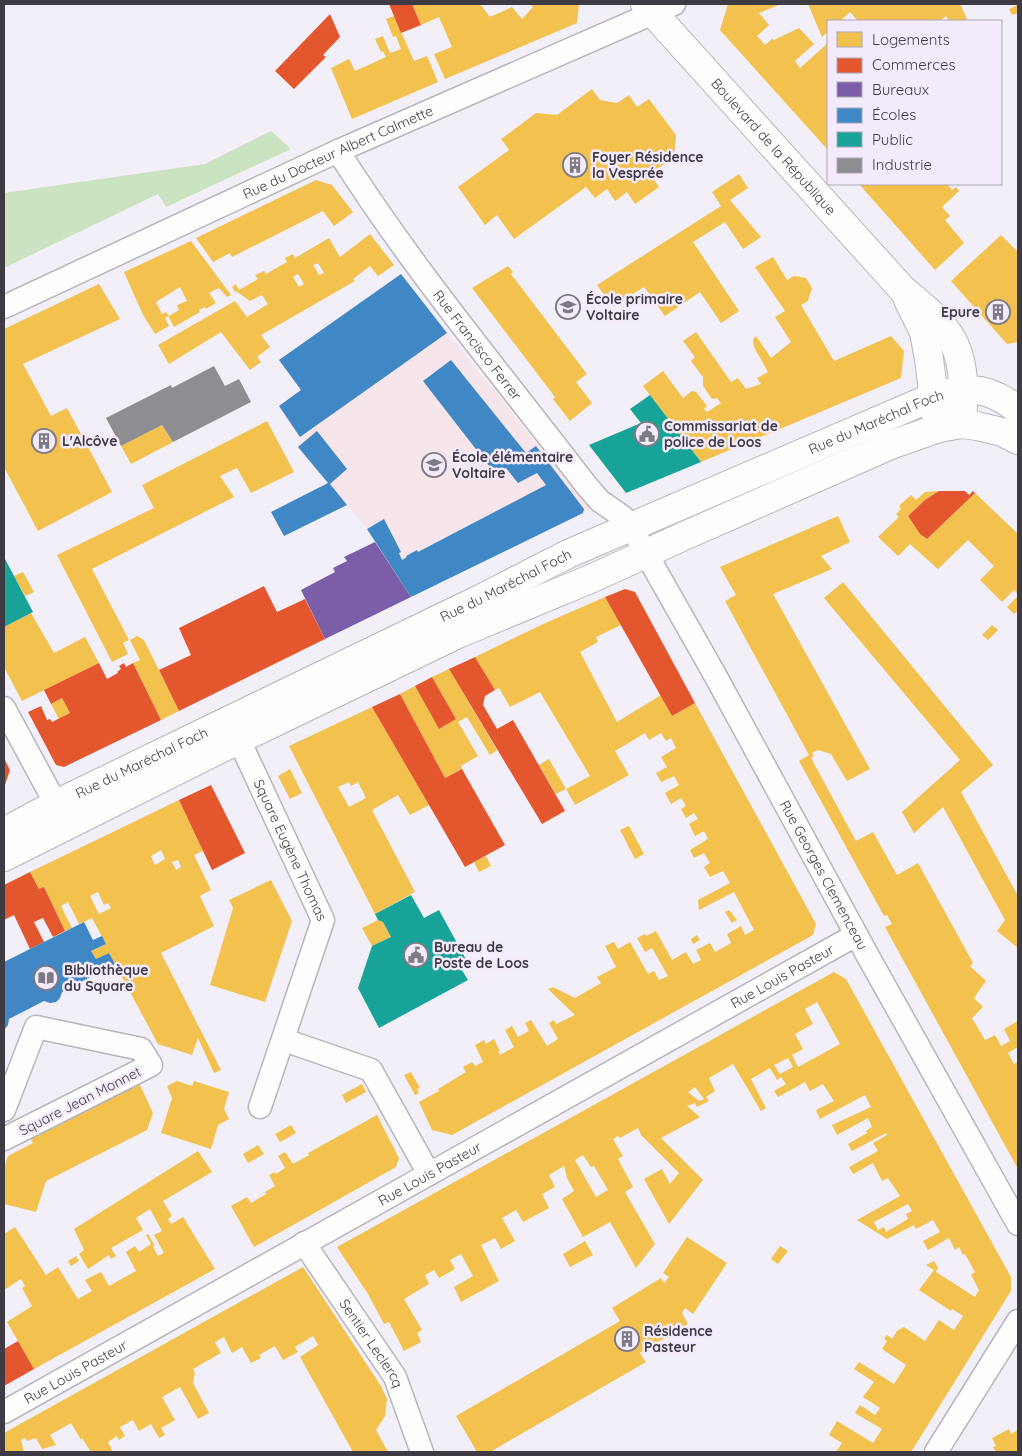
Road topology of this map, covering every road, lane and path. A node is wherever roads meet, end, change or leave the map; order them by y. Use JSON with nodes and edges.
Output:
{"nodes":[{"id":1,"x":657,"y":7,"type":"edge"},
{"id":2,"x":338,"y":151,"type":"junction"},
{"id":3,"x":903,"y":290,"type":"junction"},
{"id":4,"x":4,"y":307,"type":"edge"},
{"id":5,"x":964,"y":389,"type":"junction"},
{"id":6,"x":932,"y":398,"type":"junction"},
{"id":7,"x":1018,"y":410,"type":"edge"},
{"id":8,"x":950,"y":426,"type":"junction"},
{"id":9,"x":1018,"y":440,"type":"edge"},
{"id":10,"x":631,"y":527,"type":"junction"},
{"id":11,"x":646,"y":554,"type":"junction"},
{"id":12,"x":4,"y":708,"type":"edge"},
{"id":13,"x":235,"y":729,"type":"junction"},
{"id":14,"x":62,"y":814,"type":"junction"},
{"id":15,"x":4,"y":832,"type":"edge"},
{"id":16,"x":4,"y":857,"type":"edge"},
{"id":17,"x":856,"y":935,"type":"junction"},
{"id":18,"x":284,"y":1040,"type":"junction"},
{"id":19,"x":260,"y":1108,"type":"dead end"},
{"id":20,"x":4,"y":1110,"type":"edge"},
{"id":21,"x":4,"y":1139,"type":"edge"},
{"id":22,"x":429,"y":1174,"type":"junction"},
{"id":23,"x":1018,"y":1224,"type":"edge"},
{"id":24,"x":304,"y":1243,"type":"junction"},
{"id":25,"x":1018,"y":1321,"type":"edge"},
{"id":26,"x":4,"y":1412,"type":"edge"},
{"id":27,"x":422,"y":1452,"type":"edge"},
{"id":28,"x":936,"y":1452,"type":"edge"}],
"edges":[{"from":1,"to":2,"type":"street","name":"Rue du Docteur Albert Calmette"},
{"from":1,"to":3,"type":"main road","name":"Boulevard de la République"},
{"from":2,"to":4,"type":"street","name":"Rue du Docteur Albert Calmette"},
{"from":2,"to":10,"type":"street","name":"Rue Francisco Ferrer"},
{"from":3,"to":5,"type":"main road","name":"Boulevard de la République"},
{"from":3,"to":6,"type":"main road","name":"Boulevard de la République"},
{"from":5,"to":6,"type":"main road","name":"Rue du Maréchal Foch"},
{"from":5,"to":7,"type":"main road","name":"Rue du Maréchal Foch"},
{"from":5,"to":8,"type":"main road","name":"Boulevard de la République"},
{"from":6,"to":8,"type":"main road","name":"Boulevard de la République"},
{"from":6,"to":10,"type":"main road","name":"Rue du Maréchal Foch"},
{"from":8,"to":9,"type":"main road","name":"Rue du Maréchal Foch"},
{"from":8,"to":11,"type":"main road","name":"Rue du Maréchal Foch"},
{"from":10,"to":11,"type":"street","name":"Rue Georges Clemenceau"},
{"from":10,"to":13,"type":"main road","name":"Rue du Maréchal Foch"},
{"from":11,"to":13,"type":"main road","name":"Rue du Maréchal Foch"},
{"from":11,"to":17,"type":"street","name":"Rue Georges Clemenceau"},
{"from":12,"to":14,"type":"street"},
{"from":13,"to":14,"type":"main road","name":"Rue du Maréchal Foch"},
{"from":13,"to":18,"type":"street","name":"Square Eugène Thomas"},
{"from":14,"to":15,"type":"main road","name":"Rue du Maréchal Foch"},
{"from":14,"to":16,"type":"main road","name":"Rue du Maréchal Foch"},
{"from":17,"to":22,"type":"street","name":"Rue Louis Pasteur"},
{"from":17,"to":23,"type":"street","name":"Rue Georges Clemenceau"},
{"from":18,"to":19,"type":"street","name":"Square Eugène Thomas"},
{"from":18,"to":22,"type":"street"},
{"from":20,"to":21,"type":"street","name":"Square Jean Monnet"},
{"from":22,"to":24,"type":"street","name":"Rue Louis Pasteur"},
{"from":24,"to":26,"type":"street","name":"Rue Louis Pasteur"},
{"from":24,"to":27,"type":"street","name":"Sentier Leclercq"},
{"from":25,"to":28,"type":"street"}]}
